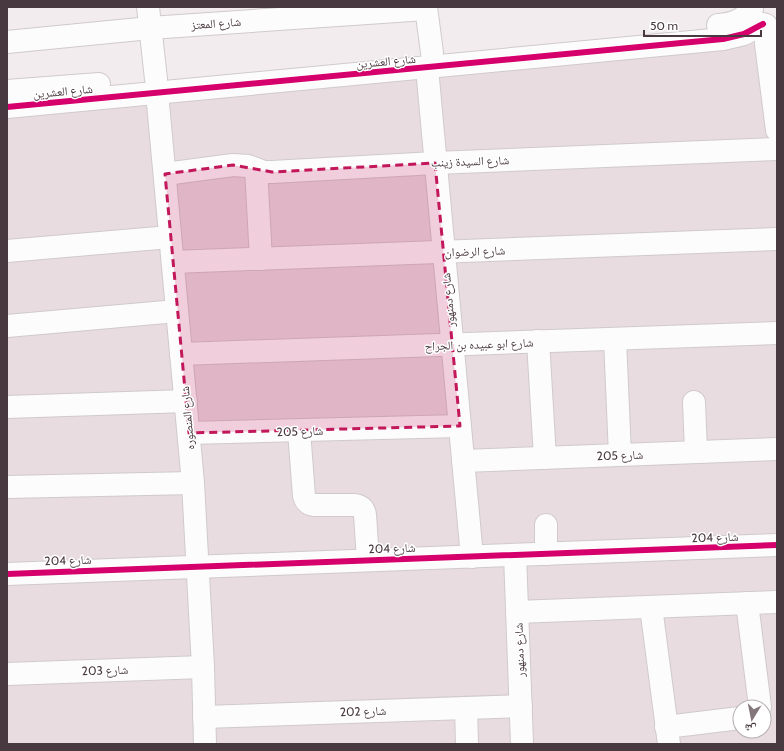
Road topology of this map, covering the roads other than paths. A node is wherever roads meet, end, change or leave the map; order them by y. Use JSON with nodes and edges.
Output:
{"nodes":[{"id":1,"x":426,"y":8,"type":"edge"},
{"id":2,"x":149,"y":17,"type":"edge"},
{"id":3,"x":762,"y":18,"type":"edge"},
{"id":4,"x":7,"y":42,"type":"edge"},
{"id":5,"x":429,"y":60,"type":"junction"},
{"id":6,"x":157,"y":86,"type":"junction"},
{"id":7,"x":7,"y":91,"type":"edge"},
{"id":8,"x":7,"y":107,"type":"edge"},
{"id":9,"x":777,"y":130,"type":"edge"},
{"id":10,"x":777,"y":149,"type":"edge"},
{"id":11,"x":435,"y":162,"type":"junction"},
{"id":12,"x":256,"y":169,"type":"junction"},
{"id":13,"x":165,"y":174,"type":"junction"},
{"id":14,"x":170,"y":237,"type":"junction"},
{"id":15,"x":777,"y":239,"type":"edge"},
{"id":16,"x":7,"y":251,"type":"edge"},
{"id":17,"x":444,"y":252,"type":"junction"},
{"id":18,"x":261,"y":259,"type":"junction"},
{"id":19,"x":173,"y":262,"type":"junction"},
{"id":20,"x":177,"y":311,"type":"junction"},
{"id":21,"x":7,"y":326,"type":"edge"},
{"id":22,"x":777,"y":333,"type":"edge"},
{"id":23,"x":615,"y":339,"type":"junction"},
{"id":24,"x":538,"y":341,"type":"junction"},
{"id":25,"x":452,"y":344,"type":"junction"},
{"id":26,"x":181,"y":354,"type":"junction"},
{"id":27,"x":186,"y":401,"type":"junction"},
{"id":28,"x":694,"y":402,"type":"dead end"},
{"id":29,"x":7,"y":407,"type":"edge"},
{"id":30,"x":460,"y":426,"type":"junction"},
{"id":31,"x":299,"y":431,"type":"junction"},
{"id":32,"x":189,"y":434,"type":"junction"},
{"id":33,"x":777,"y":449,"type":"edge"},
{"id":34,"x":696,"y":452,"type":"junction"},
{"id":35,"x":620,"y":455,"type":"junction"},
{"id":36,"x":545,"y":458,"type":"junction"},
{"id":37,"x":463,"y":461,"type":"junction"},
{"id":38,"x":193,"y":483,"type":"junction"},
{"id":39,"x":7,"y":487,"type":"edge"},
{"id":40,"x":546,"y":525,"type":"dead end"},
{"id":41,"x":777,"y":545,"type":"edge"},
{"id":42,"x":546,"y":554,"type":"junction"},
{"id":43,"x":515,"y":555,"type":"junction"},
{"id":44,"x":472,"y":557,"type":"junction"},
{"id":45,"x":368,"y":560,"type":"junction"},
{"id":46,"x":198,"y":567,"type":"junction"},
{"id":47,"x":7,"y":574,"type":"edge"},
{"id":48,"x":777,"y":602,"type":"edge"},
{"id":49,"x":747,"y":603,"type":"junction"},
{"id":50,"x":651,"y":607,"type":"junction"},
{"id":51,"x":517,"y":612,"type":"junction"},
{"id":52,"x":203,"y":667,"type":"junction"},
{"id":53,"x":7,"y":674,"type":"edge"},
{"id":54,"x":759,"y":699,"type":"edge"},
{"id":55,"x":521,"y":706,"type":"junction"},
{"id":56,"x":466,"y":708,"type":"junction"},
{"id":57,"x":204,"y":717,"type":"junction"},
{"id":58,"x":732,"y":720,"type":"edge"},
{"id":59,"x":668,"y":735,"type":"edge"},
{"id":60,"x":205,"y":744,"type":"edge"},
{"id":61,"x":467,"y":744,"type":"edge"},
{"id":62,"x":522,"y":744,"type":"edge"}],
"edges":[{"from":1,"to":2,"type":"street","name":"شارع المعتز"},
{"from":1,"to":5,"type":"street","name":"شارع دمنهور"},
{"from":2,"to":4,"type":"street","name":"شارع المعتز"},
{"from":2,"to":6,"type":"street","name":"شارع المنصوره"},
{"from":3,"to":5,"type":"street","name":"شارع العشرين"},
{"from":3,"to":9,"type":"street"},
{"from":5,"to":6,"type":"street","name":"شارع العشرين"},
{"from":5,"to":11,"type":"street","name":"شارع دمنهور"},
{"from":6,"to":7,"type":"street","name":"شارع العشرين"},
{"from":6,"to":8,"type":"street","name":"شارع العشرين"},
{"from":6,"to":13,"type":"street","name":"شارع المنصوره"},
{"from":10,"to":11,"type":"street","name":"شارع السيدة زينب"},
{"from":11,"to":12,"type":"street","name":"شارع السيدة زينب"},
{"from":11,"to":17,"type":"street","name":"شارع دمنهور"},
{"from":12,"to":13,"type":"street","name":"شارع السيدة زينب"},
{"from":12,"to":18,"type":"street"},
{"from":13,"to":14,"type":"street","name":"شارع المنصوره"},
{"from":14,"to":16,"type":"street"},
{"from":14,"to":19,"type":"street","name":"شارع المنصوره"},
{"from":15,"to":17,"type":"street","name":"شارع الرضوان"},
{"from":17,"to":18,"type":"street","name":"شارع الرضوان"},
{"from":17,"to":25,"type":"street","name":"شارع دمنهور"},
{"from":18,"to":19,"type":"street","name":"شارع الرضوان"},
{"from":19,"to":20,"type":"street","name":"شارع المنصوره"},
{"from":20,"to":21,"type":"street"},
{"from":20,"to":26,"type":"street","name":"شارع المنصوره"},
{"from":22,"to":23,"type":"street","name":"شارع ابو عبيده بن الجراح"},
{"from":23,"to":24,"type":"street","name":"شارع ابو عبيده بن الجراح"},
{"from":23,"to":35,"type":"street"},
{"from":24,"to":25,"type":"street","name":"شارع ابو عبيده بن الجراح"},
{"from":24,"to":36,"type":"street"},
{"from":25,"to":26,"type":"street","name":"شارع ابو عبيده بن الجراح"},
{"from":25,"to":30,"type":"street","name":"شارع دمنهور"},
{"from":26,"to":27,"type":"street","name":"شارع المنصوره"},
{"from":27,"to":29,"type":"street"},
{"from":27,"to":32,"type":"street","name":"شارع المنصوره"},
{"from":28,"to":34,"type":"street"},
{"from":30,"to":31,"type":"street","name":"شارع 205"},
{"from":30,"to":37,"type":"street","name":"شارع دمنهور"},
{"from":31,"to":32,"type":"street","name":"شارع 205"},
{"from":31,"to":45,"type":"street"},
{"from":32,"to":38,"type":"street","name":"شارع المنصوره"},
{"from":33,"to":34,"type":"street","name":"شارع 205"},
{"from":34,"to":35,"type":"street","name":"شارع 205"},
{"from":35,"to":36,"type":"street","name":"شارع 205"},
{"from":36,"to":37,"type":"street","name":"شارع 205"},
{"from":37,"to":44,"type":"street","name":"شارع دمنهور"},
{"from":38,"to":39,"type":"street"},
{"from":38,"to":46,"type":"street","name":"شارع المنصوره"},
{"from":40,"to":42,"type":"street"},
{"from":41,"to":42,"type":"street","name":"شارع 204"},
{"from":42,"to":43,"type":"street","name":"شارع 204"},
{"from":43,"to":44,"type":"street","name":"شارع 204"},
{"from":43,"to":51,"type":"street","name":"شارع دمنهور"},
{"from":44,"to":45,"type":"street","name":"شارع 204"},
{"from":45,"to":46,"type":"street","name":"شارع 204"},
{"from":46,"to":47,"type":"street","name":"شارع 204"},
{"from":46,"to":52,"type":"street","name":"شارع المنصوره"},
{"from":48,"to":49,"type":"street"},
{"from":49,"to":50,"type":"street"},
{"from":49,"to":54,"type":"street"},
{"from":50,"to":51,"type":"street"},
{"from":50,"to":59,"type":"street"},
{"from":51,"to":55,"type":"street","name":"شارع دمنهور"},
{"from":52,"to":53,"type":"street","name":"شارع 203"},
{"from":52,"to":57,"type":"street","name":"شارع المنصوره"},
{"from":55,"to":56,"type":"street","name":"شارع 202"},
{"from":55,"to":62,"type":"street","name":"شارع دمنهور"},
{"from":56,"to":57,"type":"street","name":"شارع 202"},
{"from":56,"to":61,"type":"street"},
{"from":57,"to":60,"type":"street","name":"شارع المنصوره"},
{"from":58,"to":59,"type":"street"}]}
